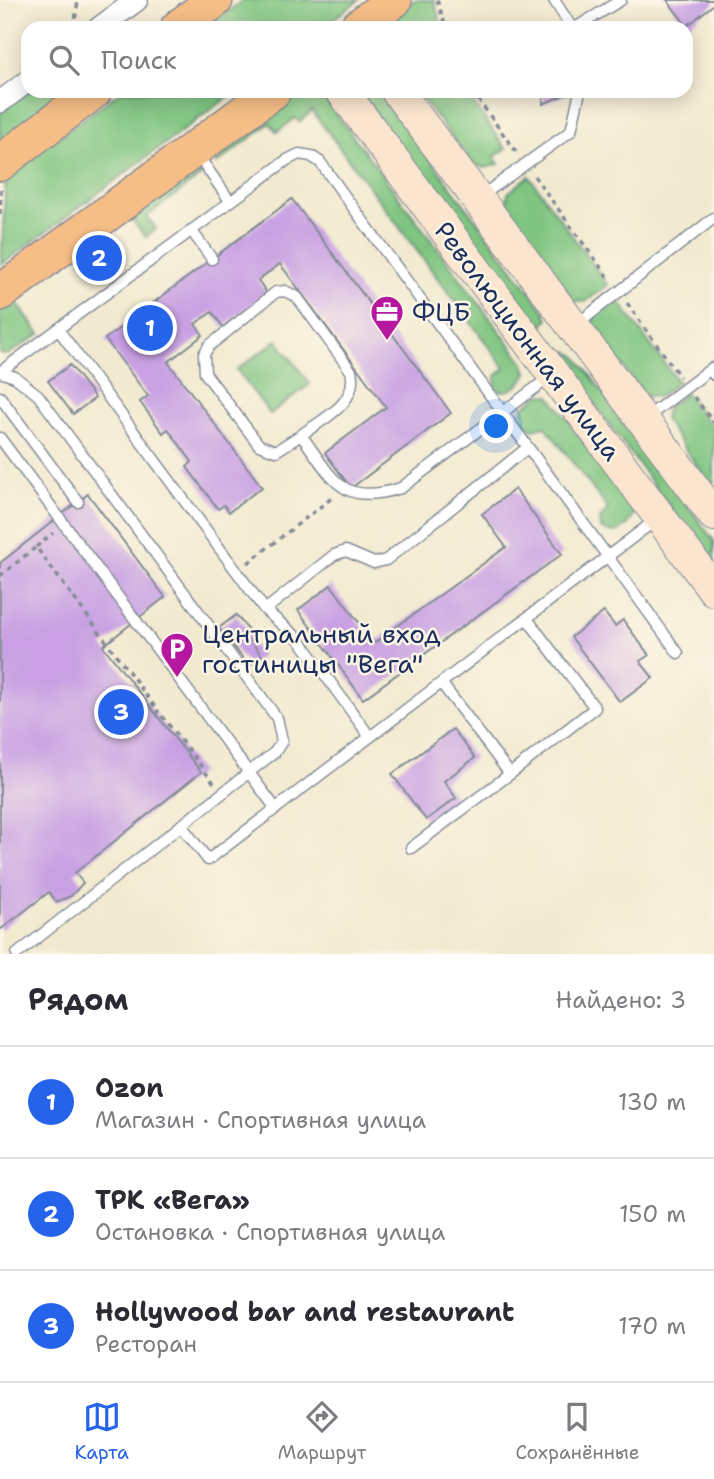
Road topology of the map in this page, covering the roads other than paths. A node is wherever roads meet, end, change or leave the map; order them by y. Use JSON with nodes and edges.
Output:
{"nodes":[{"id":1,"x":137,"y":0,"type":"edge"},
{"id":2,"x":215,"y":0,"type":"edge"},
{"id":3,"x":554,"y":0,"type":"edge"},
{"id":4,"x":621,"y":0,"type":"edge"},
{"id":5,"x":108,"y":21,"type":"edge"},
{"id":6,"x":187,"y":21,"type":"edge"},
{"id":7,"x":569,"y":21,"type":"edge"},
{"id":8,"x":586,"y":21,"type":"edge"},
{"id":9,"x":21,"y":86,"type":"edge"},
{"id":10,"x":86,"y":98,"type":"edge"},
{"id":11,"x":263,"y":98,"type":"edge"},
{"id":12,"x":347,"y":98,"type":"edge"},
{"id":13,"x":402,"y":98,"type":"edge"},
{"id":14,"x":578,"y":98,"type":"edge"},
{"id":15,"x":0,"y":102,"type":"edge"},
{"id":16,"x":193,"y":149,"type":"junction"},
{"id":17,"x":1,"y":170,"type":"edge"},
{"id":18,"x":477,"y":199,"type":"junction"},
{"id":19,"x":230,"y":201,"type":"junction"},
{"id":20,"x":714,"y":218,"type":"edge"},
{"id":21,"x":191,"y":230,"type":"junction"},
{"id":22,"x":212,"y":259,"type":"dead end"},
{"id":23,"x":0,"y":292,"type":"edge"},
{"id":24,"x":573,"y":326,"type":"junction"},
{"id":25,"x":58,"y":329,"type":"junction"},
{"id":26,"x":546,"y":364,"type":"junction"},
{"id":27,"x":713,"y":369,"type":"edge"},
{"id":28,"x":0,"y":372,"type":"edge"},
{"id":29,"x":0,"y":397,"type":"edge"},
{"id":30,"x":503,"y":413,"type":"junction"},
{"id":31,"x":643,"y":420,"type":"junction"},
{"id":32,"x":301,"y":435,"type":"junction"},
{"id":33,"x":0,"y":438,"type":"edge"},
{"id":34,"x":526,"y":449,"type":"junction"},
{"id":35,"x":78,"y":502,"type":"dead end"},
{"id":36,"x":714,"y":515,"type":"edge"},
{"id":37,"x":659,"y":517,"type":"junction"},
{"id":38,"x":609,"y":555,"type":"junction"},
{"id":39,"x":714,"y":590,"type":"edge"},
{"id":40,"x":265,"y":610,"type":"junction"},
{"id":41,"x":528,"y":620,"type":"junction"},
{"id":42,"x":678,"y":653,"type":"dead end"},
{"id":43,"x":442,"y":684,"type":"junction"},
{"id":44,"x":370,"y":737,"type":"junction"},
{"id":45,"x":248,"y":772,"type":"junction"},
{"id":46,"x":510,"y":774,"type":"junction"},
{"id":47,"x":276,"y":809,"type":"junction"},
{"id":48,"x":181,"y":825,"type":"junction"},
{"id":49,"x":411,"y":848,"type":"dead end"},
{"id":50,"x":16,"y":954,"type":"edge"}],
"edges":[{"from":1,"to":5,"type":"street"},
{"from":2,"to":6,"type":"main road"},
{"from":3,"to":7,"type":"lane"},
{"from":4,"to":8,"type":"lane"},
{"from":9,"to":15,"type":"street"},
{"from":10,"to":17,"type":"main road"},
{"from":11,"to":16,"type":"main road"},
{"from":12,"to":26,"type":"main road","name":"Революционная улица"},
{"from":13,"to":18,"type":"main road","name":"Революционная улица"},
{"from":14,"to":18,"type":"lane"},
{"from":16,"to":19,"type":"lane"},
{"from":16,"to":23,"type":"main road"},
{"from":18,"to":24,"type":"main road","name":"Революционная улица"},
{"from":19,"to":21,"type":"lane"},
{"from":19,"to":30,"type":"lane"},
{"from":20,"to":24,"type":"lane"},
{"from":21,"to":22,"type":"lane"},
{"from":21,"to":25,"type":"lane"},
{"from":24,"to":26,"type":"main road"},
{"from":24,"to":31,"type":"main road","name":"Революционная улица"},
{"from":25,"to":28,"type":"lane"},
{"from":25,"to":40,"type":"lane"},
{"from":26,"to":30,"type":"lane"},
{"from":26,"to":37,"type":"main road","name":"Революционная улица"},
{"from":27,"to":31,"type":"lane"},
{"from":28,"to":45,"type":"lane"},
{"from":29,"to":35,"type":"lane"},
{"from":30,"to":32,"type":"lane"},
{"from":30,"to":34,"type":"lane"},
{"from":31,"to":36,"type":"main road","name":"Революционная улица"},
{"from":32,"to":32,"type":"lane"},
{"from":33,"to":45,"type":"lane"},
{"from":34,"to":38,"type":"lane"},
{"from":34,"to":40,"type":"lane"},
{"from":37,"to":38,"type":"lane"},
{"from":37,"to":39,"type":"main road","name":"Революционная улица"},
{"from":38,"to":41,"type":"lane"},
{"from":38,"to":42,"type":"lane"},
{"from":40,"to":44,"type":"lane"},
{"from":41,"to":43,"type":"lane"},
{"from":41,"to":46,"type":"lane"},
{"from":43,"to":44,"type":"lane"},
{"from":43,"to":46,"type":"lane"},
{"from":44,"to":47,"type":"lane"},
{"from":45,"to":47,"type":"lane"},
{"from":45,"to":48,"type":"lane"},
{"from":46,"to":49,"type":"lane"},
{"from":47,"to":48,"type":"lane"},
{"from":48,"to":50,"type":"lane"}]}
